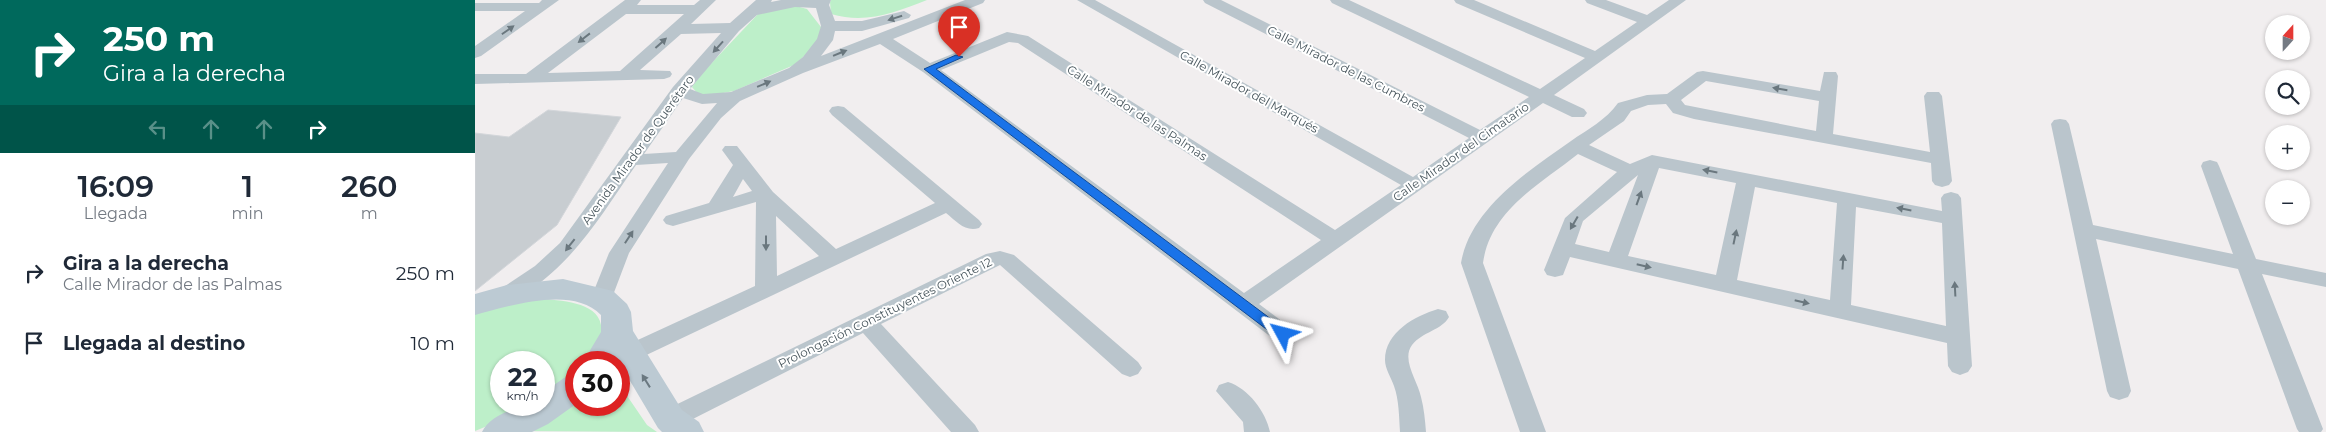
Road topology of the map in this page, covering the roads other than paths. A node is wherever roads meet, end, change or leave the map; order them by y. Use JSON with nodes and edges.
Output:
{"nodes":[{"id":1,"x":765,"y":0,"type":"edge"},
{"id":2,"x":940,"y":0,"type":"edge"},
{"id":3,"x":979,"y":0,"type":"edge"},
{"id":4,"x":1210,"y":0,"type":"edge"},
{"id":5,"x":1337,"y":0,"type":"edge"},
{"id":6,"x":1461,"y":0,"type":"edge"},
{"id":7,"x":1592,"y":0,"type":"edge"},
{"id":8,"x":1679,"y":0,"type":"edge"},
{"id":9,"x":1091,"y":1,"type":"edge"},
{"id":10,"x":823,"y":2,"type":"edge"},
{"id":11,"x":546,"y":4,"type":"edge"},
{"id":12,"x":628,"y":4,"type":"edge"},
{"id":13,"x":475,"y":7,"type":"edge"},
{"id":14,"x":693,"y":15,"type":"edge"},
{"id":15,"x":743,"y":19,"type":"junction"},
{"id":16,"x":1648,"y":21,"type":"junction"},
{"id":17,"x":829,"y":26,"type":"junction"},
{"id":18,"x":880,"y":37,"type":"junction"},
{"id":19,"x":475,"y":53,"type":"edge"},
{"id":20,"x":1596,"y":57,"type":"junction"},
{"id":21,"x":929,"y":69,"type":"junction"},
{"id":22,"x":795,"y":71,"type":"junction"},
{"id":23,"x":664,"y":74,"type":"dead end"},
{"id":24,"x":624,"y":76,"type":"junction"},
{"id":25,"x":1830,"y":76,"type":"dead end"},
{"id":26,"x":475,"y":79,"type":"edge"},
{"id":27,"x":530,"y":79,"type":"junction"},
{"id":28,"x":679,"y":90,"type":"junction"},
{"id":29,"x":1542,"y":96,"type":"junction"},
{"id":30,"x":1933,"y":96,"type":"dead end"},
{"id":31,"x":734,"y":97,"type":"junction"},
{"id":32,"x":1828,"y":97,"type":"junction"},
{"id":33,"x":1668,"y":100,"type":"junction"},
{"id":34,"x":838,"y":111,"type":"dead end"},
{"id":35,"x":1578,"y":113,"type":"dead end"},
{"id":36,"x":2060,"y":124,"type":"dead end"},
{"id":37,"x":1482,"y":138,"type":"junction"},
{"id":38,"x":1824,"y":138,"type":"junction"},
{"id":39,"x":731,"y":150,"type":"dead end"},
{"id":40,"x":1571,"y":150,"type":"junction"},
{"id":41,"x":681,"y":157,"type":"junction"},
{"id":42,"x":1940,"y":159,"type":"junction"},
{"id":43,"x":629,"y":160,"type":"junction"},
{"id":44,"x":1652,"y":161,"type":"junction"},
{"id":45,"x":741,"y":166,"type":"junction"},
{"id":46,"x":2210,"y":166,"type":"dead end"},
{"id":47,"x":1624,"y":175,"type":"junction"},
{"id":48,"x":1747,"y":178,"type":"junction"},
{"id":49,"x":1415,"y":185,"type":"junction"},
{"id":50,"x":764,"y":195,"type":"junction"},
{"id":51,"x":1847,"y":198,"type":"junction"},
{"id":52,"x":1948,"y":199,"type":"junction"},
{"id":53,"x":949,"y":204,"type":"junction"},
{"id":54,"x":716,"y":208,"type":"junction"},
{"id":55,"x":673,"y":220,"type":"dead end"},
{"id":56,"x":973,"y":224,"type":"dead end"},
{"id":57,"x":2083,"y":230,"type":"junction"},
{"id":58,"x":1336,"y":240,"type":"junction"},
{"id":59,"x":1562,"y":248,"type":"junction"},
{"id":60,"x":834,"y":259,"type":"junction"},
{"id":61,"x":1616,"y":260,"type":"junction"},
{"id":62,"x":2247,"y":264,"type":"junction"},
{"id":63,"x":1555,"y":270,"type":"dead end"},
{"id":64,"x":2326,"y":280,"type":"edge"},
{"id":65,"x":1725,"y":285,"type":"junction"},
{"id":66,"x":766,"y":290,"type":"junction"},
{"id":67,"x":507,"y":295,"type":"junction"},
{"id":68,"x":602,"y":298,"type":"junction"},
{"id":69,"x":1244,"y":304,"type":"junction"},
{"id":70,"x":475,"y":305,"type":"edge"},
{"id":71,"x":1840,"y":311,"type":"junction"},
{"id":72,"x":1438,"y":317,"type":"dead end"},
{"id":73,"x":867,"y":323,"type":"junction"},
{"id":74,"x":1283,"y":334,"type":"dead end"},
{"id":75,"x":1958,"y":337,"type":"junction"},
{"id":76,"x":614,"y":351,"type":"edge"},
{"id":77,"x":619,"y":351,"type":"edge"},
{"id":78,"x":1960,"y":366,"type":"dead end"},
{"id":79,"x":1130,"y":368,"type":"dead end"},
{"id":80,"x":630,"y":371,"type":"edge"},
{"id":81,"x":1228,"y":391,"type":"dead end"},
{"id":82,"x":2119,"y":391,"type":"dead end"},
{"id":83,"x":565,"y":395,"type":"edge"},
{"id":84,"x":679,"y":425,"type":"edge"},
{"id":85,"x":2310,"y":429,"type":"dead end"},
{"id":86,"x":499,"y":432,"type":"edge"},
{"id":87,"x":966,"y":432,"type":"edge"},
{"id":88,"x":1257,"y":432,"type":"edge"},
{"id":89,"x":1413,"y":432,"type":"edge"},
{"id":90,"x":1533,"y":432,"type":"edge"}],
"edges":[{"from":1,"to":15,"type":"street","name":"Avenida Mirador de Querétaro"},
{"from":2,"to":17,"type":"street","one_way":true},
{"from":3,"to":18,"type":"street"},
{"from":4,"to":37,"type":"street","name":"Calle Mirador de las Cumbres"},
{"from":5,"to":29,"type":"street"},
{"from":6,"to":20,"type":"street"},
{"from":7,"to":16,"type":"street"},
{"from":8,"to":16,"type":"street","name":"Calle Mirador del Cimatario"},
{"from":9,"to":49,"type":"street","name":"Calle Mirador del Marqués"},
{"from":10,"to":15,"type":"street"},
{"from":10,"to":17,"type":"street"},
{"from":11,"to":13,"type":"street"},
{"from":19,"to":11,"type":"street","one_way":true},
{"from":12,"to":14,"type":"street"},
{"from":12,"to":27,"type":"street","one_way":true},
{"from":14,"to":15,"type":"street"},
{"from":24,"to":14,"type":"street","one_way":true},
{"from":15,"to":28,"type":"street","name":"Avenida Mirador de Querétaro","one_way":true},
{"from":16,"to":20,"type":"street","name":"Calle Mirador del Cimatario"},
{"from":17,"to":22,"type":"street"},
{"from":18,"to":21,"type":"street"},
{"from":22,"to":18,"type":"street","one_way":true},
{"from":20,"to":29,"type":"street","name":"Calle Mirador del Cimatario"},
{"from":21,"to":58,"type":"street","name":"Calle Mirador de las Palmas"},
{"from":21,"to":69,"type":"street"},
{"from":31,"to":22,"type":"street","one_way":true},
{"from":23,"to":24,"type":"street"},
{"from":24,"to":27,"type":"street"},
{"from":25,"to":32,"type":"street"},
{"from":26,"to":27,"type":"street"},
{"from":28,"to":31,"type":"street"},
{"from":28,"to":43,"type":"street","name":"Avenida Mirador de Querétaro"},
{"from":29,"to":35,"type":"street"},
{"from":29,"to":37,"type":"street","name":"Calle Mirador del Cimatario"},
{"from":30,"to":42,"type":"street"},
{"from":31,"to":41,"type":"street"},
{"from":32,"to":33,"type":"street","one_way":true},
{"from":32,"to":38,"type":"street"},
{"from":33,"to":38,"type":"street"},
{"from":33,"to":40,"type":"street"},
{"from":34,"to":53,"type":"street"},
{"from":36,"to":57,"type":"street"},
{"from":37,"to":49,"type":"street","name":"Calle Mirador del Cimatario"},
{"from":38,"to":42,"type":"street"},
{"from":39,"to":45,"type":"street"},
{"from":40,"to":47,"type":"street"},
{"from":40,"to":90,"type":"street"},
{"from":41,"to":43,"type":"street"},
{"from":68,"to":41,"type":"street","one_way":true},
{"from":42,"to":52,"type":"street"},
{"from":43,"to":67,"type":"street","name":"Avenida Mirador de Querétaro","one_way":true},
{"from":44,"to":47,"type":"street"},
{"from":48,"to":44,"type":"street","one_way":true},
{"from":61,"to":44,"type":"street","one_way":true},
{"from":45,"to":50,"type":"street"},
{"from":45,"to":54,"type":"street"},
{"from":46,"to":62,"type":"street"},
{"from":47,"to":59,"type":"street","one_way":true},
{"from":48,"to":51,"type":"street"},
{"from":65,"to":48,"type":"street","one_way":true},
{"from":49,"to":58,"type":"street","name":"Calle Mirador del Cimatario"},
{"from":50,"to":54,"type":"street"},
{"from":50,"to":60,"type":"street"},
{"from":50,"to":66,"type":"street","one_way":true},
{"from":52,"to":51,"type":"street","one_way":true},
{"from":71,"to":51,"type":"street","one_way":true},
{"from":75,"to":52,"type":"street","one_way":true},
{"from":53,"to":56,"type":"street"},
{"from":53,"to":60,"type":"street"},
{"from":54,"to":55,"type":"street"},
{"from":57,"to":62,"type":"street"},
{"from":57,"to":82,"type":"street"},
{"from":58,"to":69,"type":"street","name":"Calle Mirador del Cimatario"},
{"from":59,"to":61,"type":"street"},
{"from":59,"to":63,"type":"street"},
{"from":60,"to":66,"type":"street"},
{"from":61,"to":65,"type":"street","one_way":true},
{"from":62,"to":64,"type":"street"},
{"from":62,"to":85,"type":"street"},
{"from":65,"to":71,"type":"street","one_way":true},
{"from":66,"to":77,"type":"street"},
{"from":67,"to":68,"type":"street"},
{"from":67,"to":70,"type":"street"},
{"from":68,"to":76,"type":"street"},
{"from":69,"to":74,"type":"street"},
{"from":71,"to":75,"type":"street"},
{"from":72,"to":89,"type":"street"},
{"from":73,"to":79,"type":"street","name":"Prolongación Constituyentes Oriente 12"},
{"from":73,"to":84,"type":"street","name":"Prolongación Constituyentes Oriente 12"},
{"from":73,"to":87,"type":"street"},
{"from":75,"to":78,"type":"street"},
{"from":84,"to":80,"type":"street","one_way":true},
{"from":81,"to":88,"type":"street"},
{"from":83,"to":86,"type":"street"}]}
